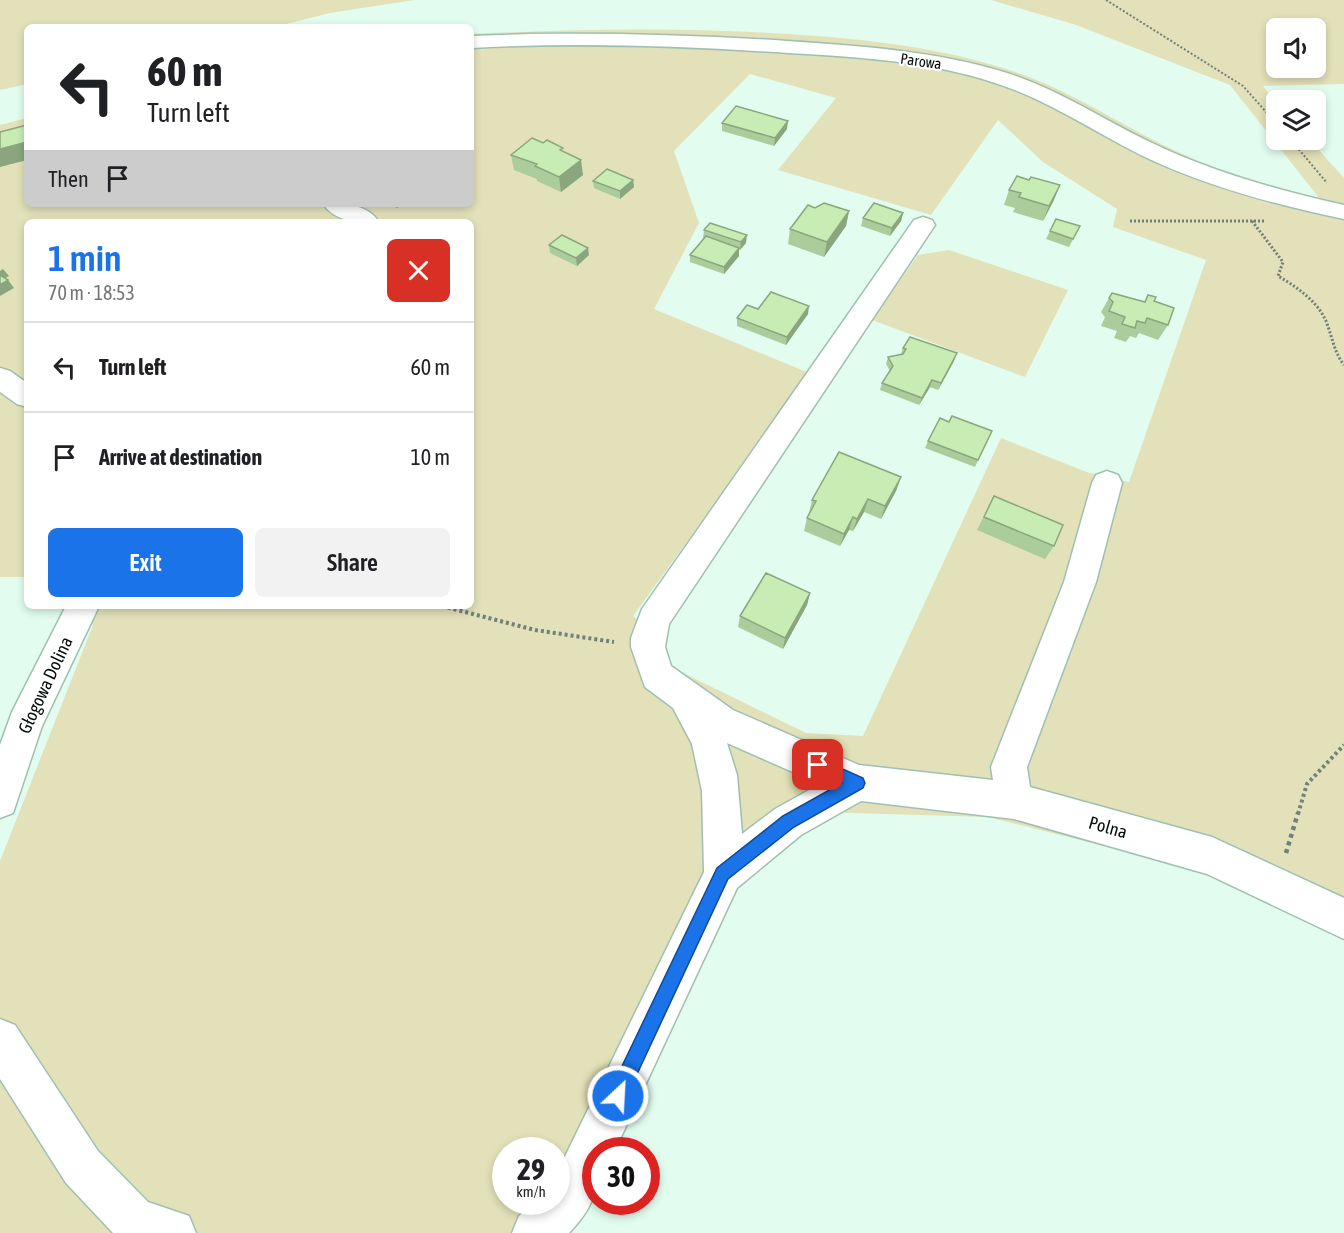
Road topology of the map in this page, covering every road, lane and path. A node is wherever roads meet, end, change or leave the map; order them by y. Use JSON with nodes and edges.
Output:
{"nodes":[{"id":1,"x":1106,"y":0,"type":"edge"},
{"id":2,"x":474,"y":42,"type":"edge"},
{"id":3,"x":1266,"y":112,"type":"edge"},
{"id":4,"x":1299,"y":150,"type":"edge"},
{"id":5,"x":1329,"y":186,"type":"dead end"},
{"id":6,"x":340,"y":207,"type":"edge"},
{"id":7,"x":1344,"y":212,"type":"edge"},
{"id":8,"x":362,"y":219,"type":"edge"},
{"id":9,"x":1130,"y":221,"type":"dead end"},
{"id":10,"x":1252,"y":221,"type":"junction"},
{"id":11,"x":1274,"y":221,"type":"dead end"},
{"id":12,"x":923,"y":225,"type":"dead end"},
{"id":13,"x":1344,"y":365,"type":"edge"},
{"id":14,"x":0,"y":378,"type":"edge"},
{"id":15,"x":24,"y":395,"type":"edge"},
{"id":16,"x":1107,"y":483,"type":"dead end"},
{"id":17,"x":82,"y":609,"type":"edge"},
{"id":18,"x":454,"y":609,"type":"edge"},
{"id":19,"x":648,"y":647,"type":"junction"},
{"id":20,"x":686,"y":697,"type":"junction"},
{"id":21,"x":1344,"y":746,"type":"edge"},
{"id":22,"x":858,"y":783,"type":"junction"},
{"id":23,"x":0,"y":800,"type":"edge"},
{"id":24,"x":1014,"y":801,"type":"junction"},
{"id":25,"x":723,"y":874,"type":"junction"},
{"id":26,"x":1276,"y":886,"type":"junction"},
{"id":27,"x":1344,"y":919,"type":"edge"},
{"id":28,"x":0,"y":1040,"type":"edge"},
{"id":29,"x":172,"y":1233,"type":"edge"},
{"id":30,"x":536,"y":1233,"type":"edge"}],
"edges":[{"from":1,"to":3,"type":"path"},
{"from":2,"to":7,"type":"street","name":"Parowa"},
{"from":4,"to":5,"type":"path"},
{"from":6,"to":8,"type":"street"},
{"from":9,"to":10,"type":"path"},
{"from":10,"to":11,"type":"path"},
{"from":10,"to":13,"type":"path"},
{"from":12,"to":19,"type":"street"},
{"from":14,"to":15,"type":"street"},
{"from":16,"to":24,"type":"street"},
{"from":17,"to":23,"type":"street","name":"Głogowa Dolina"},
{"from":18,"to":19,"type":"path"},
{"from":19,"to":20,"type":"street","name":"Polna"},
{"from":20,"to":22,"type":"street","name":"Polna"},
{"from":20,"to":25,"type":"street"},
{"from":21,"to":26,"type":"path"},
{"from":22,"to":24,"type":"street","name":"Polna"},
{"from":22,"to":25,"type":"street"},
{"from":24,"to":26,"type":"street","name":"Polna"},
{"from":25,"to":30,"type":"street"},
{"from":26,"to":27,"type":"street","name":"Polna"},
{"from":28,"to":29,"type":"street"}]}
